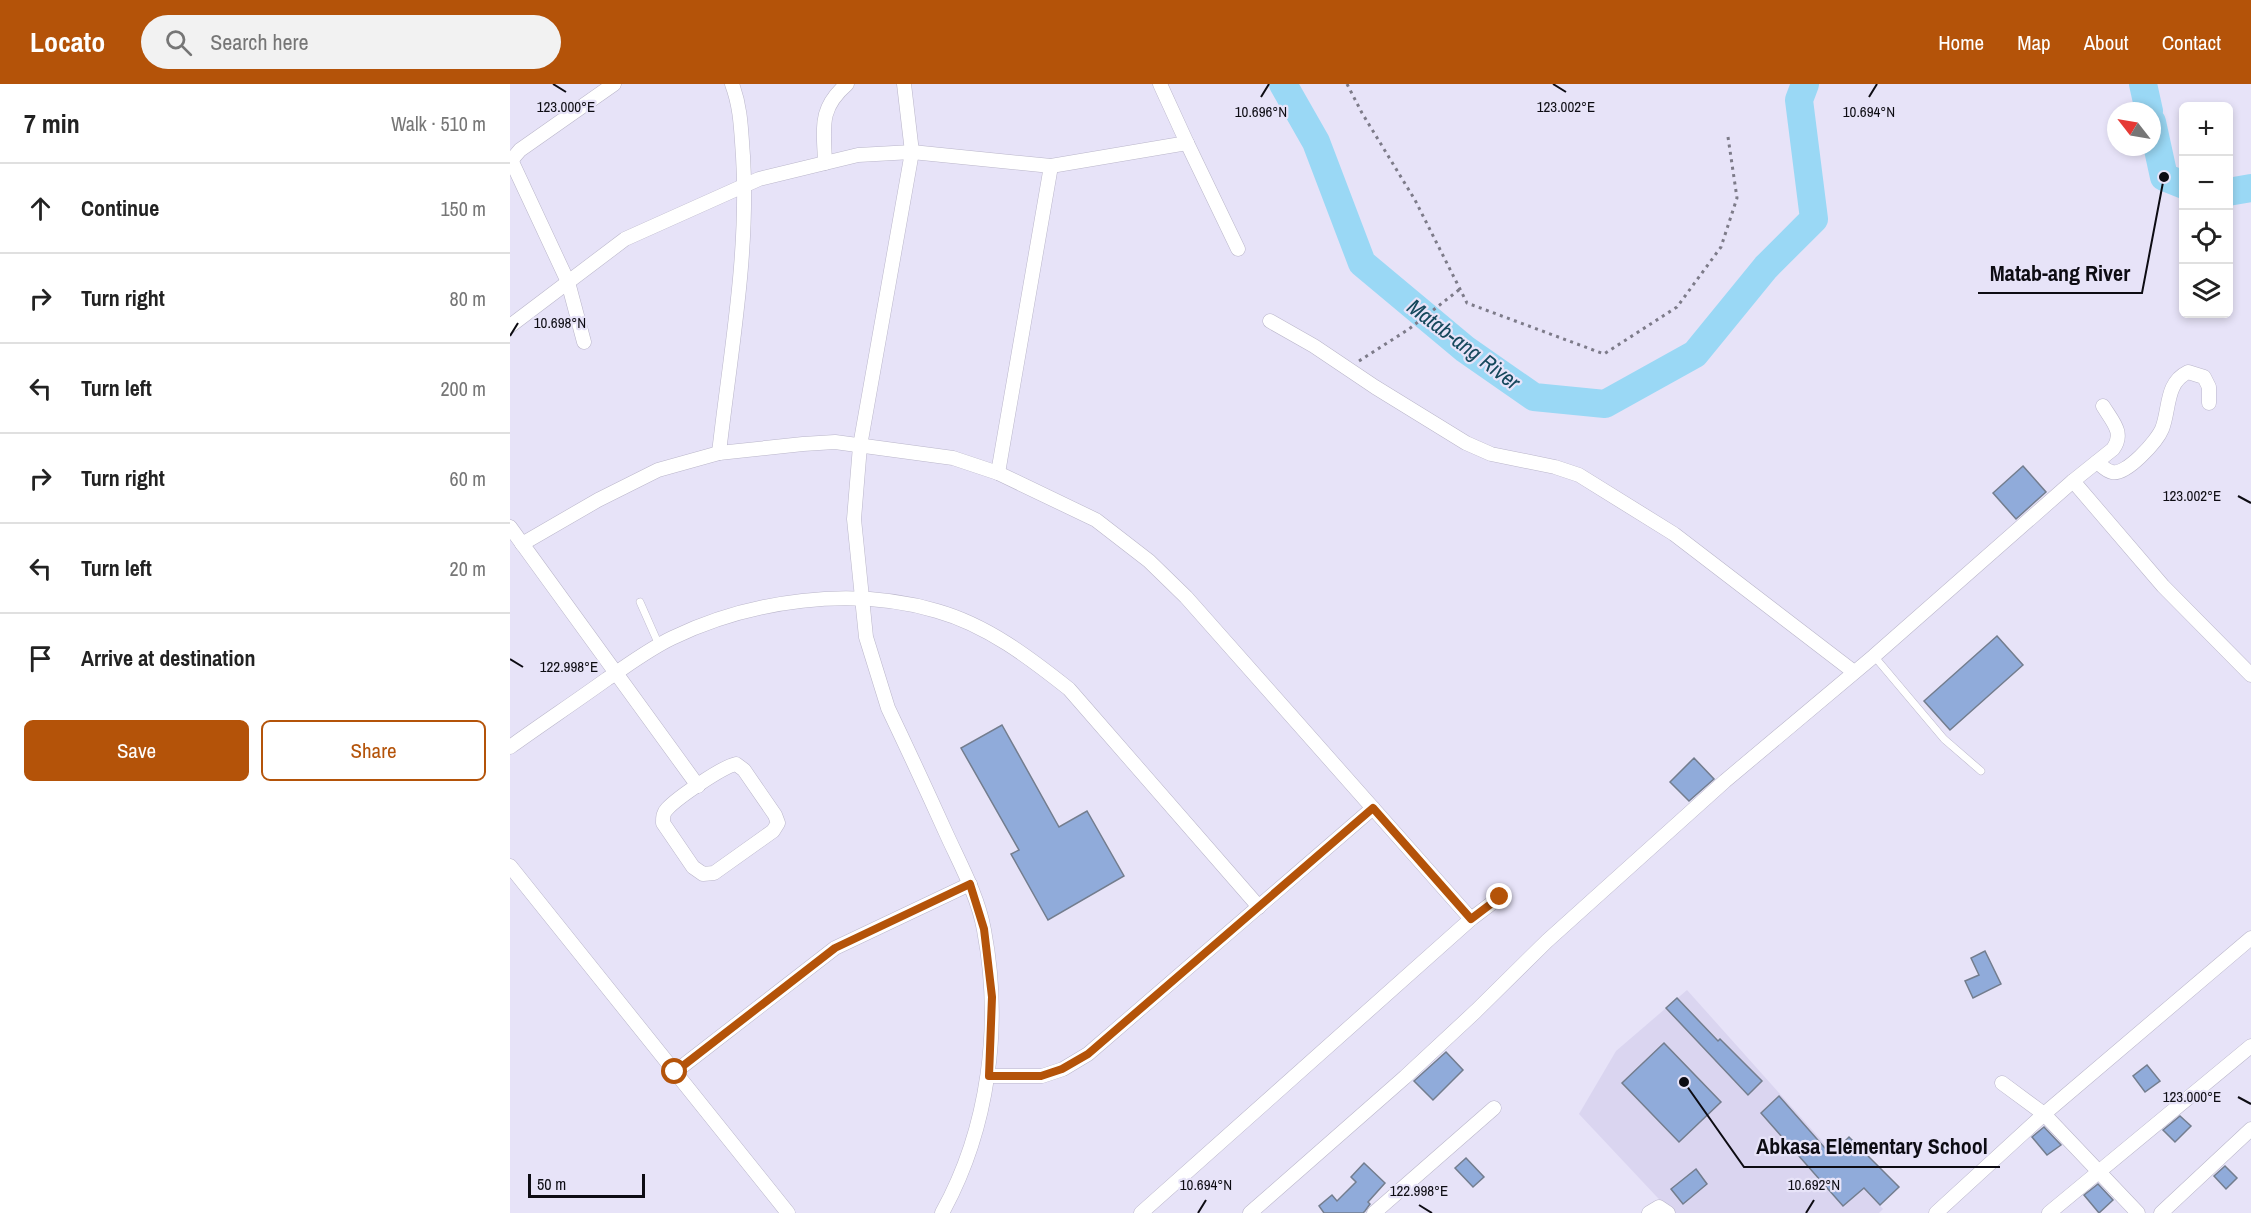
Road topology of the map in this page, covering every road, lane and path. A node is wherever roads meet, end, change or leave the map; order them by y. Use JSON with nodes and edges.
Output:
{"nodes":[{"id":1,"x":614,"y":84,"type":"edge"},
{"id":2,"x":732,"y":84,"type":"edge"},
{"id":3,"x":847,"y":84,"type":"edge"},
{"id":4,"x":904,"y":84,"type":"edge"},
{"id":5,"x":1160,"y":84,"type":"edge"},
{"id":6,"x":1347,"y":84,"type":"edge"},
{"id":7,"x":1728,"y":137,"type":"dead end"},
{"id":8,"x":1187,"y":142,"type":"junction"},
{"id":9,"x":912,"y":152,"type":"junction"},
{"id":10,"x":825,"y":163,"type":"junction"},
{"id":11,"x":1051,"y":166,"type":"junction"},
{"id":12,"x":744,"y":185,"type":"junction"},
{"id":13,"x":1238,"y":249,"type":"dead end"},
{"id":14,"x":568,"y":282,"type":"junction"},
{"id":15,"x":1460,"y":289,"type":"junction"},
{"id":16,"x":1270,"y":321,"type":"dead end"},
{"id":17,"x":510,"y":326,"type":"edge"},
{"id":18,"x":584,"y":342,"type":"dead end"},
{"id":19,"x":1347,"y":368,"type":"junction"},
{"id":20,"x":2210,"y":403,"type":"dead end"},
{"id":21,"x":2103,"y":406,"type":"dead end"},
{"id":22,"x":860,"y":446,"type":"junction"},
{"id":23,"x":719,"y":453,"type":"junction"},
{"id":24,"x":2097,"y":462,"type":"junction"},
{"id":25,"x":998,"y":473,"type":"junction"},
{"id":26,"x":2073,"y":481,"type":"junction"},
{"id":27,"x":510,"y":527,"type":"edge"},
{"id":28,"x":522,"y":544,"type":"junction"},
{"id":29,"x":861,"y":599,"type":"junction"},
{"id":30,"x":640,"y":602,"type":"dead end"},
{"id":31,"x":659,"y":645,"type":"junction"},
{"id":32,"x":1874,"y":656,"type":"junction"},
{"id":33,"x":2248,"y":667,"type":"edge"},
{"id":34,"x":617,"y":672,"type":"junction"},
{"id":35,"x":1854,"y":672,"type":"junction"},
{"id":36,"x":510,"y":747,"type":"edge"},
{"id":37,"x":1981,"y":771,"type":"dead end"},
{"id":38,"x":698,"y":786,"type":"junction"},
{"id":39,"x":1373,"y":808,"type":"junction"},
{"id":40,"x":510,"y":866,"type":"edge"},
{"id":41,"x":970,"y":884,"type":"junction"},
{"id":42,"x":1500,"y":897,"type":"dead end"},
{"id":43,"x":1259,"y":907,"type":"junction"},
{"id":44,"x":1471,"y":919,"type":"junction"},
{"id":45,"x":2251,"y":938,"type":"edge"},
{"id":46,"x":2251,"y":1046,"type":"edge"},
{"id":47,"x":675,"y":1072,"type":"junction"},
{"id":48,"x":989,"y":1076,"type":"junction"},
{"id":49,"x":2002,"y":1083,"type":"dead end"},
{"id":50,"x":1494,"y":1108,"type":"dead end"},
{"id":51,"x":2044,"y":1114,"type":"junction"},
{"id":52,"x":2251,"y":1129,"type":"edge"},
{"id":53,"x":2098,"y":1172,"type":"junction"},
{"id":54,"x":1266,"y":1208,"type":"edge"},
{"id":55,"x":788,"y":1213,"type":"edge"},
{"id":56,"x":942,"y":1213,"type":"edge"},
{"id":57,"x":1140,"y":1213,"type":"edge"},
{"id":58,"x":1250,"y":1213,"type":"edge"},
{"id":59,"x":1375,"y":1213,"type":"edge"},
{"id":60,"x":1649,"y":1213,"type":"edge"},
{"id":61,"x":1668,"y":1213,"type":"edge"},
{"id":62,"x":1936,"y":1213,"type":"edge"},
{"id":63,"x":2049,"y":1213,"type":"edge"},
{"id":64,"x":2138,"y":1213,"type":"edge"},
{"id":65,"x":2161,"y":1213,"type":"edge"}],
"edges":[{"from":1,"to":14,"type":"street"},
{"from":2,"to":12,"type":"street"},
{"from":3,"to":10,"type":"street"},
{"from":4,"to":9,"type":"street"},
{"from":5,"to":8,"type":"street"},
{"from":6,"to":15,"type":"path"},
{"from":7,"to":15,"type":"path"},
{"from":8,"to":11,"type":"street"},
{"from":8,"to":13,"type":"street"},
{"from":9,"to":10,"type":"street"},
{"from":9,"to":11,"type":"street"},
{"from":9,"to":22,"type":"street"},
{"from":10,"to":12,"type":"street"},
{"from":11,"to":25,"type":"street"},
{"from":12,"to":14,"type":"street"},
{"from":12,"to":23,"type":"street"},
{"from":14,"to":17,"type":"street"},
{"from":14,"to":18,"type":"street"},
{"from":15,"to":19,"type":"path"},
{"from":16,"to":19,"type":"street"},
{"from":19,"to":35,"type":"street"},
{"from":20,"to":24,"type":"street"},
{"from":21,"to":24,"type":"street"},
{"from":22,"to":23,"type":"street"},
{"from":22,"to":25,"type":"street"},
{"from":22,"to":29,"type":"street"},
{"from":23,"to":28,"type":"street"},
{"from":24,"to":26,"type":"street"},
{"from":25,"to":39,"type":"street"},
{"from":26,"to":32,"type":"street"},
{"from":26,"to":33,"type":"street"},
{"from":27,"to":28,"type":"street"},
{"from":28,"to":34,"type":"street"},
{"from":29,"to":31,"type":"street"},
{"from":29,"to":41,"type":"street"},
{"from":29,"to":43,"type":"street"},
{"from":30,"to":31,"type":"lane"},
{"from":31,"to":34,"type":"street"},
{"from":32,"to":35,"type":"street"},
{"from":32,"to":37,"type":"lane"},
{"from":34,"to":36,"type":"street"},
{"from":34,"to":38,"type":"street"},
{"from":35,"to":54,"type":"street"},
{"from":38,"to":38,"type":"street"},
{"from":39,"to":43,"type":"street"},
{"from":39,"to":44,"type":"street"},
{"from":40,"to":47,"type":"street"},
{"from":41,"to":47,"type":"street"},
{"from":41,"to":48,"type":"street"},
{"from":42,"to":44,"type":"street"},
{"from":43,"to":48,"type":"street"},
{"from":44,"to":57,"type":"street"},
{"from":45,"to":51,"type":"street"},
{"from":46,"to":53,"type":"street"},
{"from":47,"to":55,"type":"street"},
{"from":48,"to":56,"type":"street"},
{"from":49,"to":51,"type":"street"},
{"from":50,"to":59,"type":"street"},
{"from":51,"to":53,"type":"street"},
{"from":51,"to":62,"type":"street"},
{"from":52,"to":65,"type":"street"},
{"from":53,"to":63,"type":"street"},
{"from":53,"to":64,"type":"street"},
{"from":54,"to":58,"type":"street"},
{"from":60,"to":61,"type":"street"}]}
